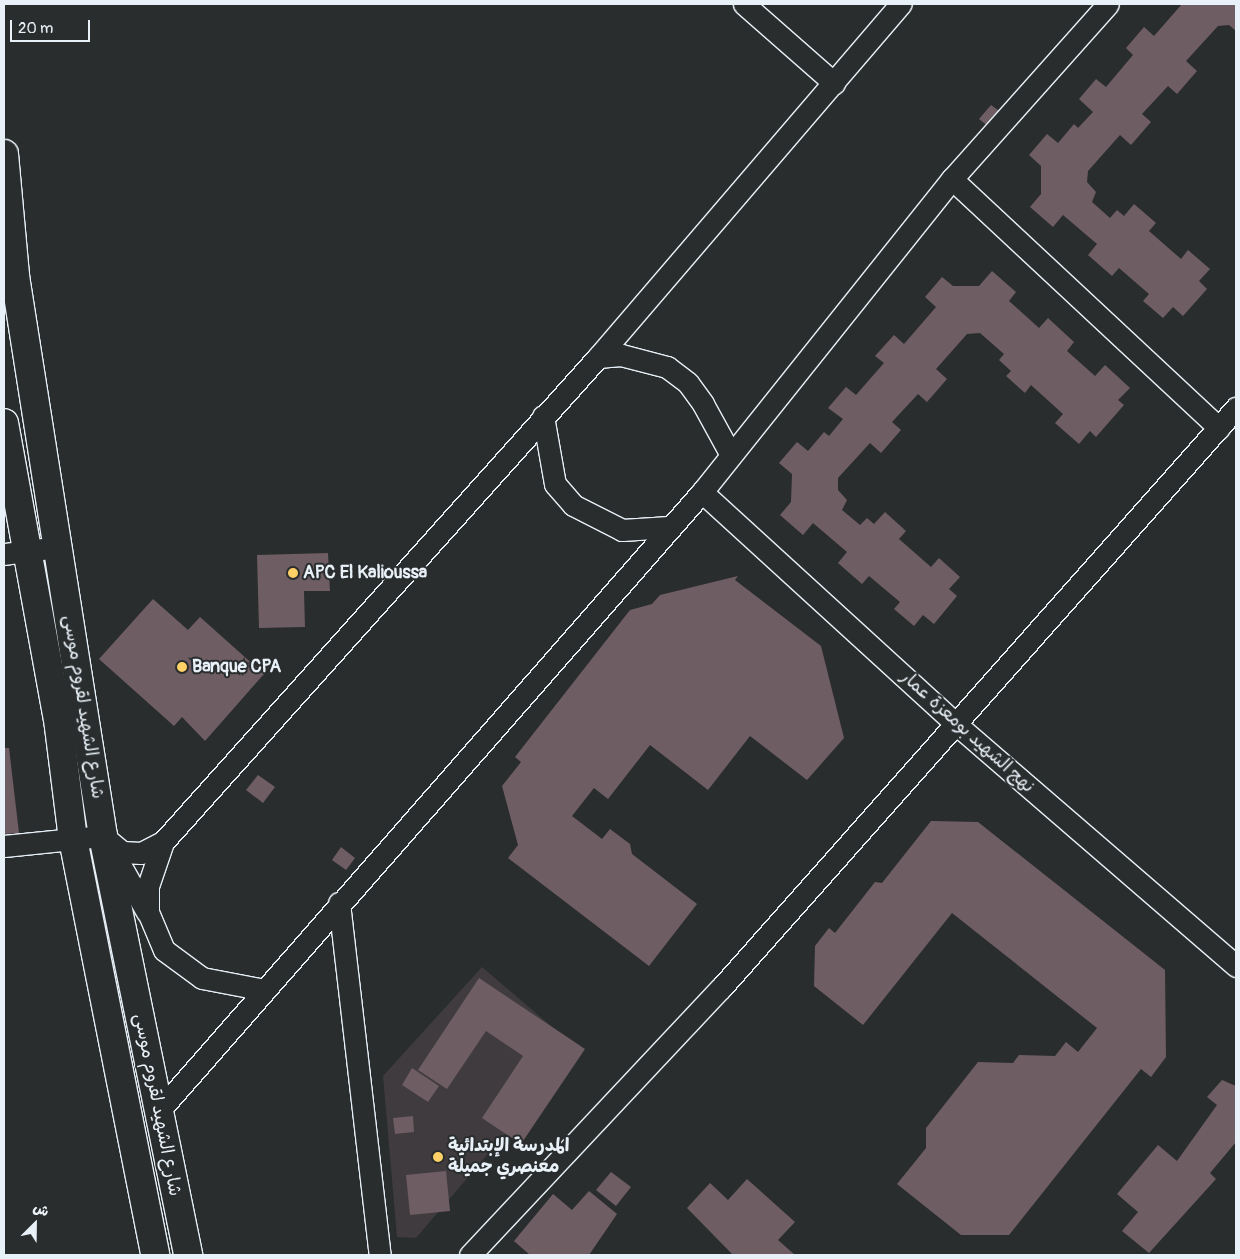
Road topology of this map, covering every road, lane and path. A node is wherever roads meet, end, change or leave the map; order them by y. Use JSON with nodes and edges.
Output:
{"nodes":[{"id":1,"x":744,"y":4,"type":"edge"},
{"id":2,"x":901,"y":4,"type":"edge"},
{"id":3,"x":1108,"y":4,"type":"edge"},
{"id":4,"x":834,"y":83,"type":"junction"},
{"id":5,"x":4,"y":154,"type":"edge"},
{"id":6,"x":952,"y":179,"type":"junction"},
{"id":7,"x":9,"y":276,"type":"edge"},
{"id":8,"x":598,"y":357,"type":"junction"},
{"id":9,"x":1236,"y":408,"type":"edge"},
{"id":10,"x":543,"y":416,"type":"junction"},
{"id":11,"x":4,"y":423,"type":"edge"},
{"id":12,"x":1219,"y":428,"type":"junction"},
{"id":13,"x":730,"y":455,"type":"junction"},
{"id":14,"x":702,"y":492,"type":"junction"},
{"id":15,"x":669,"y":528,"type":"junction"},
{"id":16,"x":58,"y":547,"type":"junction"},
{"id":17,"x":15,"y":553,"type":"edge"},
{"id":18,"x":957,"y":725,"type":"junction"},
{"id":19,"x":103,"y":836,"type":"junction"},
{"id":20,"x":73,"y":839,"type":"junction"},
{"id":21,"x":162,"y":842,"type":"junction"},
{"id":22,"x":4,"y":846,"type":"edge"},
{"id":23,"x":339,"y":903,"type":"junction"},
{"id":24,"x":148,"y":912,"type":"junction"},
{"id":25,"x":1236,"y":966,"type":"edge"},
{"id":26,"x":265,"y":990,"type":"junction"},
{"id":27,"x":158,"y":1112,"type":"junction"},
{"id":28,"x":155,"y":1255,"type":"edge"},
{"id":29,"x":188,"y":1255,"type":"edge"},
{"id":30,"x":380,"y":1255,"type":"edge"},
{"id":31,"x":470,"y":1255,"type":"edge"}],
"edges":[{"from":1,"to":4,"type":"street"},
{"from":2,"to":4,"type":"street"},
{"from":3,"to":6,"type":"street"},
{"from":4,"to":8,"type":"street"},
{"from":5,"to":7,"type":"street","name":"شارع الشهيد لقروم موسى"},
{"from":6,"to":12,"type":"street"},
{"from":6,"to":13,"type":"street"},
{"from":7,"to":16,"type":"street","name":"شارع الشهيد لقروم موسى"},
{"from":8,"to":10,"type":"street"},
{"from":8,"to":13,"type":"street"},
{"from":9,"to":12,"type":"street"},
{"from":10,"to":15,"type":"street"},
{"from":10,"to":21,"type":"street"},
{"from":11,"to":17,"type":"street","name":"شارع الشهيد لقروم موسى"},
{"from":12,"to":18,"type":"street"},
{"from":13,"to":14,"type":"street"},
{"from":14,"to":15,"type":"street"},
{"from":14,"to":18,"type":"street","name":"نهج الشهيد بومعزة عمار"},
{"from":15,"to":23,"type":"street"},
{"from":16,"to":17,"type":"street"},
{"from":16,"to":19,"type":"street","name":"شارع الشهيد لقروم موسى"},
{"from":17,"to":20,"type":"street","name":"شارع الشهيد لقروم موسى"},
{"from":18,"to":25,"type":"street","name":"نهج الشهيد بومعزة عمار"},
{"from":18,"to":31,"type":"street"},
{"from":19,"to":20,"type":"street"},
{"from":19,"to":21,"type":"street"},
{"from":19,"to":24,"type":"street"},
{"from":19,"to":27,"type":"street","name":"شارع الشهيد لقروم موسى"},
{"from":20,"to":22,"type":"street"},
{"from":20,"to":28,"type":"street","name":"شارع الشهيد لقروم موسى"},
{"from":21,"to":24,"type":"street"},
{"from":23,"to":26,"type":"street"},
{"from":23,"to":30,"type":"street"},
{"from":24,"to":26,"type":"street"},
{"from":26,"to":27,"type":"street"},
{"from":27,"to":29,"type":"street","name":"شارع الشهيد لقروم موسى"}]}
